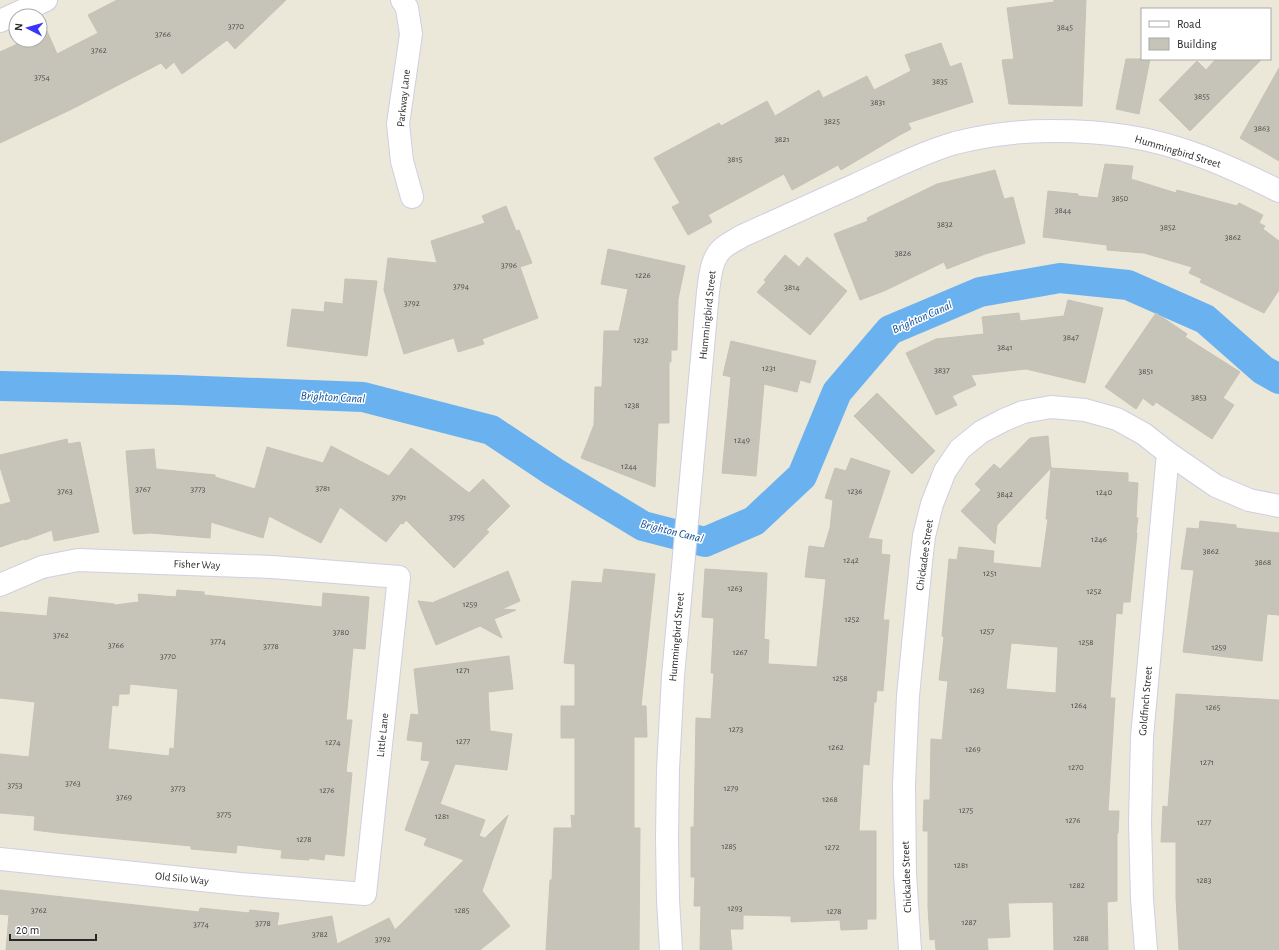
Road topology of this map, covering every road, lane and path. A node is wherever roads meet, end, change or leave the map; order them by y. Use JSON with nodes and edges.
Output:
{"nodes":[{"id":1,"x":46,"y":0,"type":"edge"},
{"id":2,"x":402,"y":0,"type":"edge"},
{"id":3,"x":0,"y":21,"type":"edge"},
{"id":4,"x":1279,"y":191,"type":"edge"},
{"id":5,"x":412,"y":197,"type":"dead end"},
{"id":6,"x":1168,"y":453,"type":"junction"},
{"id":7,"x":1279,"y":506,"type":"edge"},
{"id":8,"x":399,"y":577,"type":"joint"},
{"id":9,"x":0,"y":585,"type":"edge"},
{"id":10,"x":0,"y":859,"type":"edge"},
{"id":11,"x":365,"y":894,"type":"joint"},
{"id":12,"x":671,"y":950,"type":"edge"},
{"id":13,"x":910,"y":950,"type":"edge"},
{"id":14,"x":1146,"y":950,"type":"edge"}],
"edges":[{"from":1,"to":3,"type":"street"},
{"from":2,"to":5,"type":"street","name":"Parkway Lane"},
{"from":4,"to":12,"type":"street","name":"Hummingbird Street"},
{"from":6,"to":7,"type":"street","name":"Chickadee Street"},
{"from":6,"to":13,"type":"street","name":"Chickadee Street"},
{"from":6,"to":14,"type":"street","name":"Goldfinch Street"},
{"from":8,"to":9,"type":"street","name":"Fisher Way"},
{"from":8,"to":11,"type":"street","name":"Little Lane"},
{"from":10,"to":11,"type":"street","name":"Old Silo Way"}]}
